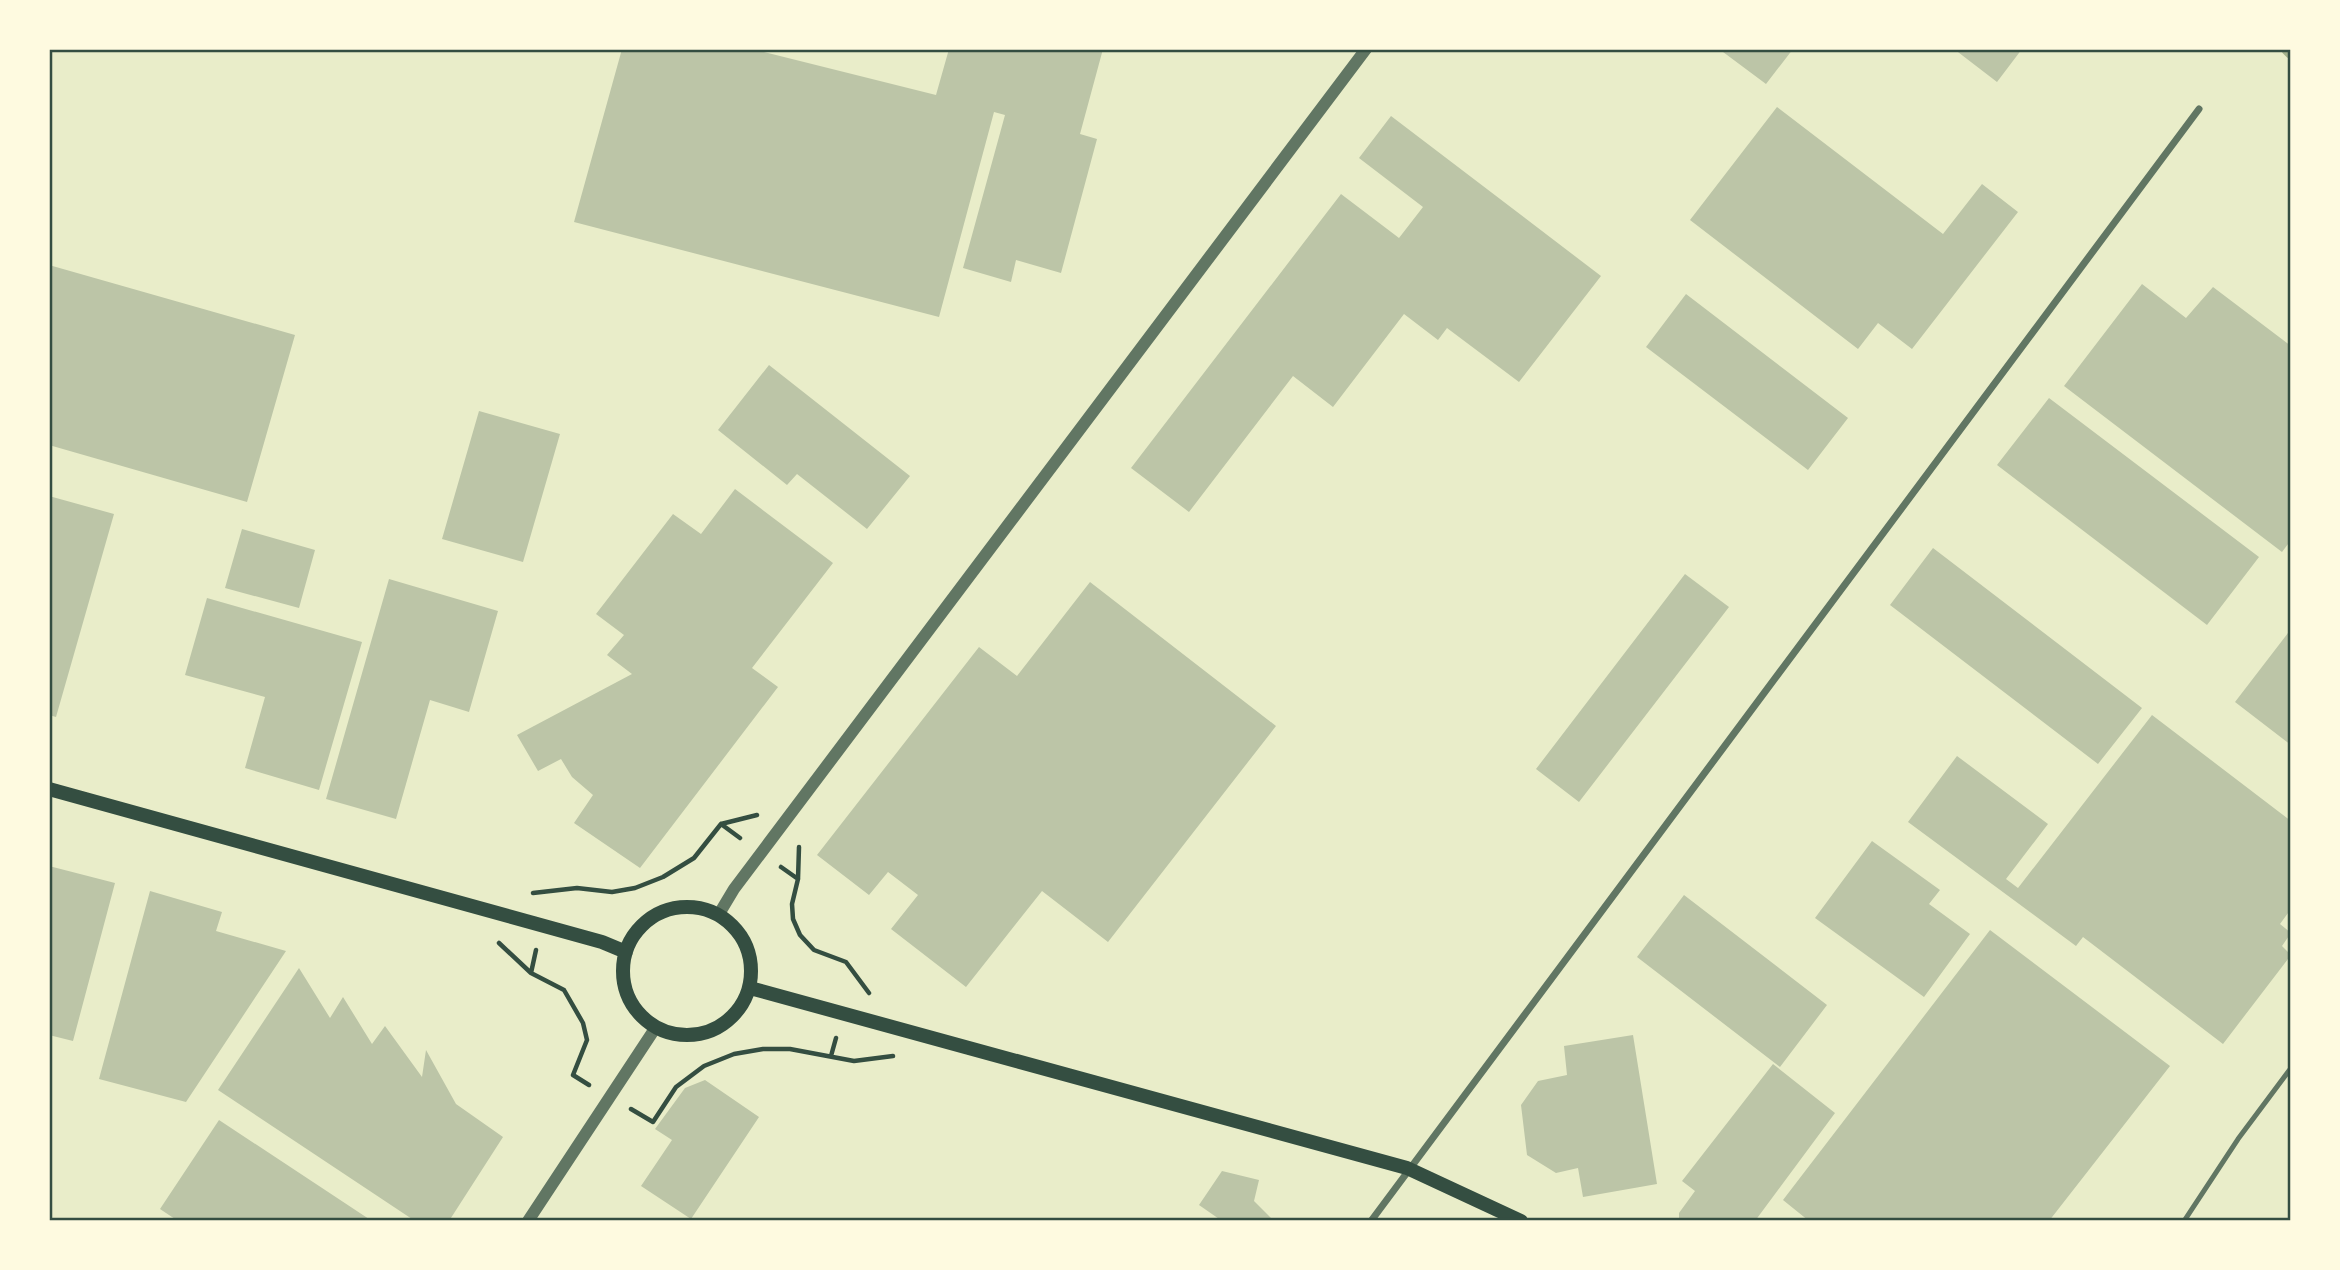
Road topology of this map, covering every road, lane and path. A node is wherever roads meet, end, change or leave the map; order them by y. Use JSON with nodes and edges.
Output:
{"nodes":[{"id":1,"x":1366,"y":49,"type":"edge"},
{"id":2,"x":2199,"y":109,"type":"dead end"},
{"id":3,"x":49,"y":789,"type":"edge"},
{"id":4,"x":733,"y":821,"type":"dead end"},
{"id":5,"x":720,"y":824,"type":"junction"},
{"id":6,"x":730,"y":831,"type":"dead end"},
{"id":7,"x":798,"y":863,"type":"dead end"},
{"id":8,"x":789,"y":873,"type":"dead end"},
{"id":9,"x":798,"y":879,"type":"junction"},
{"id":10,"x":545,"y":891,"type":"dead end"},
{"id":11,"x":719,"y":914,"type":"junction"},
{"id":12,"x":626,"y":952,"type":"junction"},
{"id":13,"x":517,"y":960,"type":"dead end"},
{"id":14,"x":535,"y":961,"type":"dead end"},
{"id":15,"x":531,"y":973,"type":"junction"},
{"id":16,"x":854,"y":973,"type":"dead end"},
{"id":17,"x":750,"y":988,"type":"junction"},
{"id":18,"x":656,"y":1027,"type":"junction"},
{"id":19,"x":836,"y":1039,"type":"dead end"},
{"id":20,"x":831,"y":1056,"type":"junction"},
{"id":21,"x":874,"y":1059,"type":"dead end"},
{"id":22,"x":2291,"y":1068,"type":"edge"},
{"id":23,"x":587,"y":1084,"type":"dead end"},
{"id":24,"x":644,"y":1116,"type":"dead end"},
{"id":25,"x":1407,"y":1168,"type":"junction"},
{"id":26,"x":528,"y":1221,"type":"edge"},
{"id":27,"x":1371,"y":1221,"type":"edge"},
{"id":28,"x":1521,"y":1221,"type":"edge"},
{"id":29,"x":2184,"y":1221,"type":"edge"}],
"edges":[{"from":1,"to":11,"type":"street"},
{"from":2,"to":25,"type":"street"},
{"from":3,"to":12,"type":"main road"},
{"from":4,"to":5,"type":"path"},
{"from":5,"to":6,"type":"path"},
{"from":5,"to":10,"type":"path"},
{"from":7,"to":9,"type":"path"},
{"from":8,"to":9,"type":"path"},
{"from":9,"to":16,"type":"path"},
{"from":11,"to":12,"type":"main road"},
{"from":11,"to":17,"type":"main road"},
{"from":12,"to":18,"type":"main road"},
{"from":13,"to":15,"type":"path"},
{"from":14,"to":15,"type":"path"},
{"from":15,"to":23,"type":"path"},
{"from":17,"to":18,"type":"main road"},
{"from":17,"to":25,"type":"main road"},
{"from":18,"to":26,"type":"street"},
{"from":19,"to":20,"type":"path"},
{"from":20,"to":21,"type":"path"},
{"from":20,"to":24,"type":"path"},
{"from":22,"to":29,"type":"lane"},
{"from":25,"to":27,"type":"street"},
{"from":25,"to":28,"type":"main road"}]}
